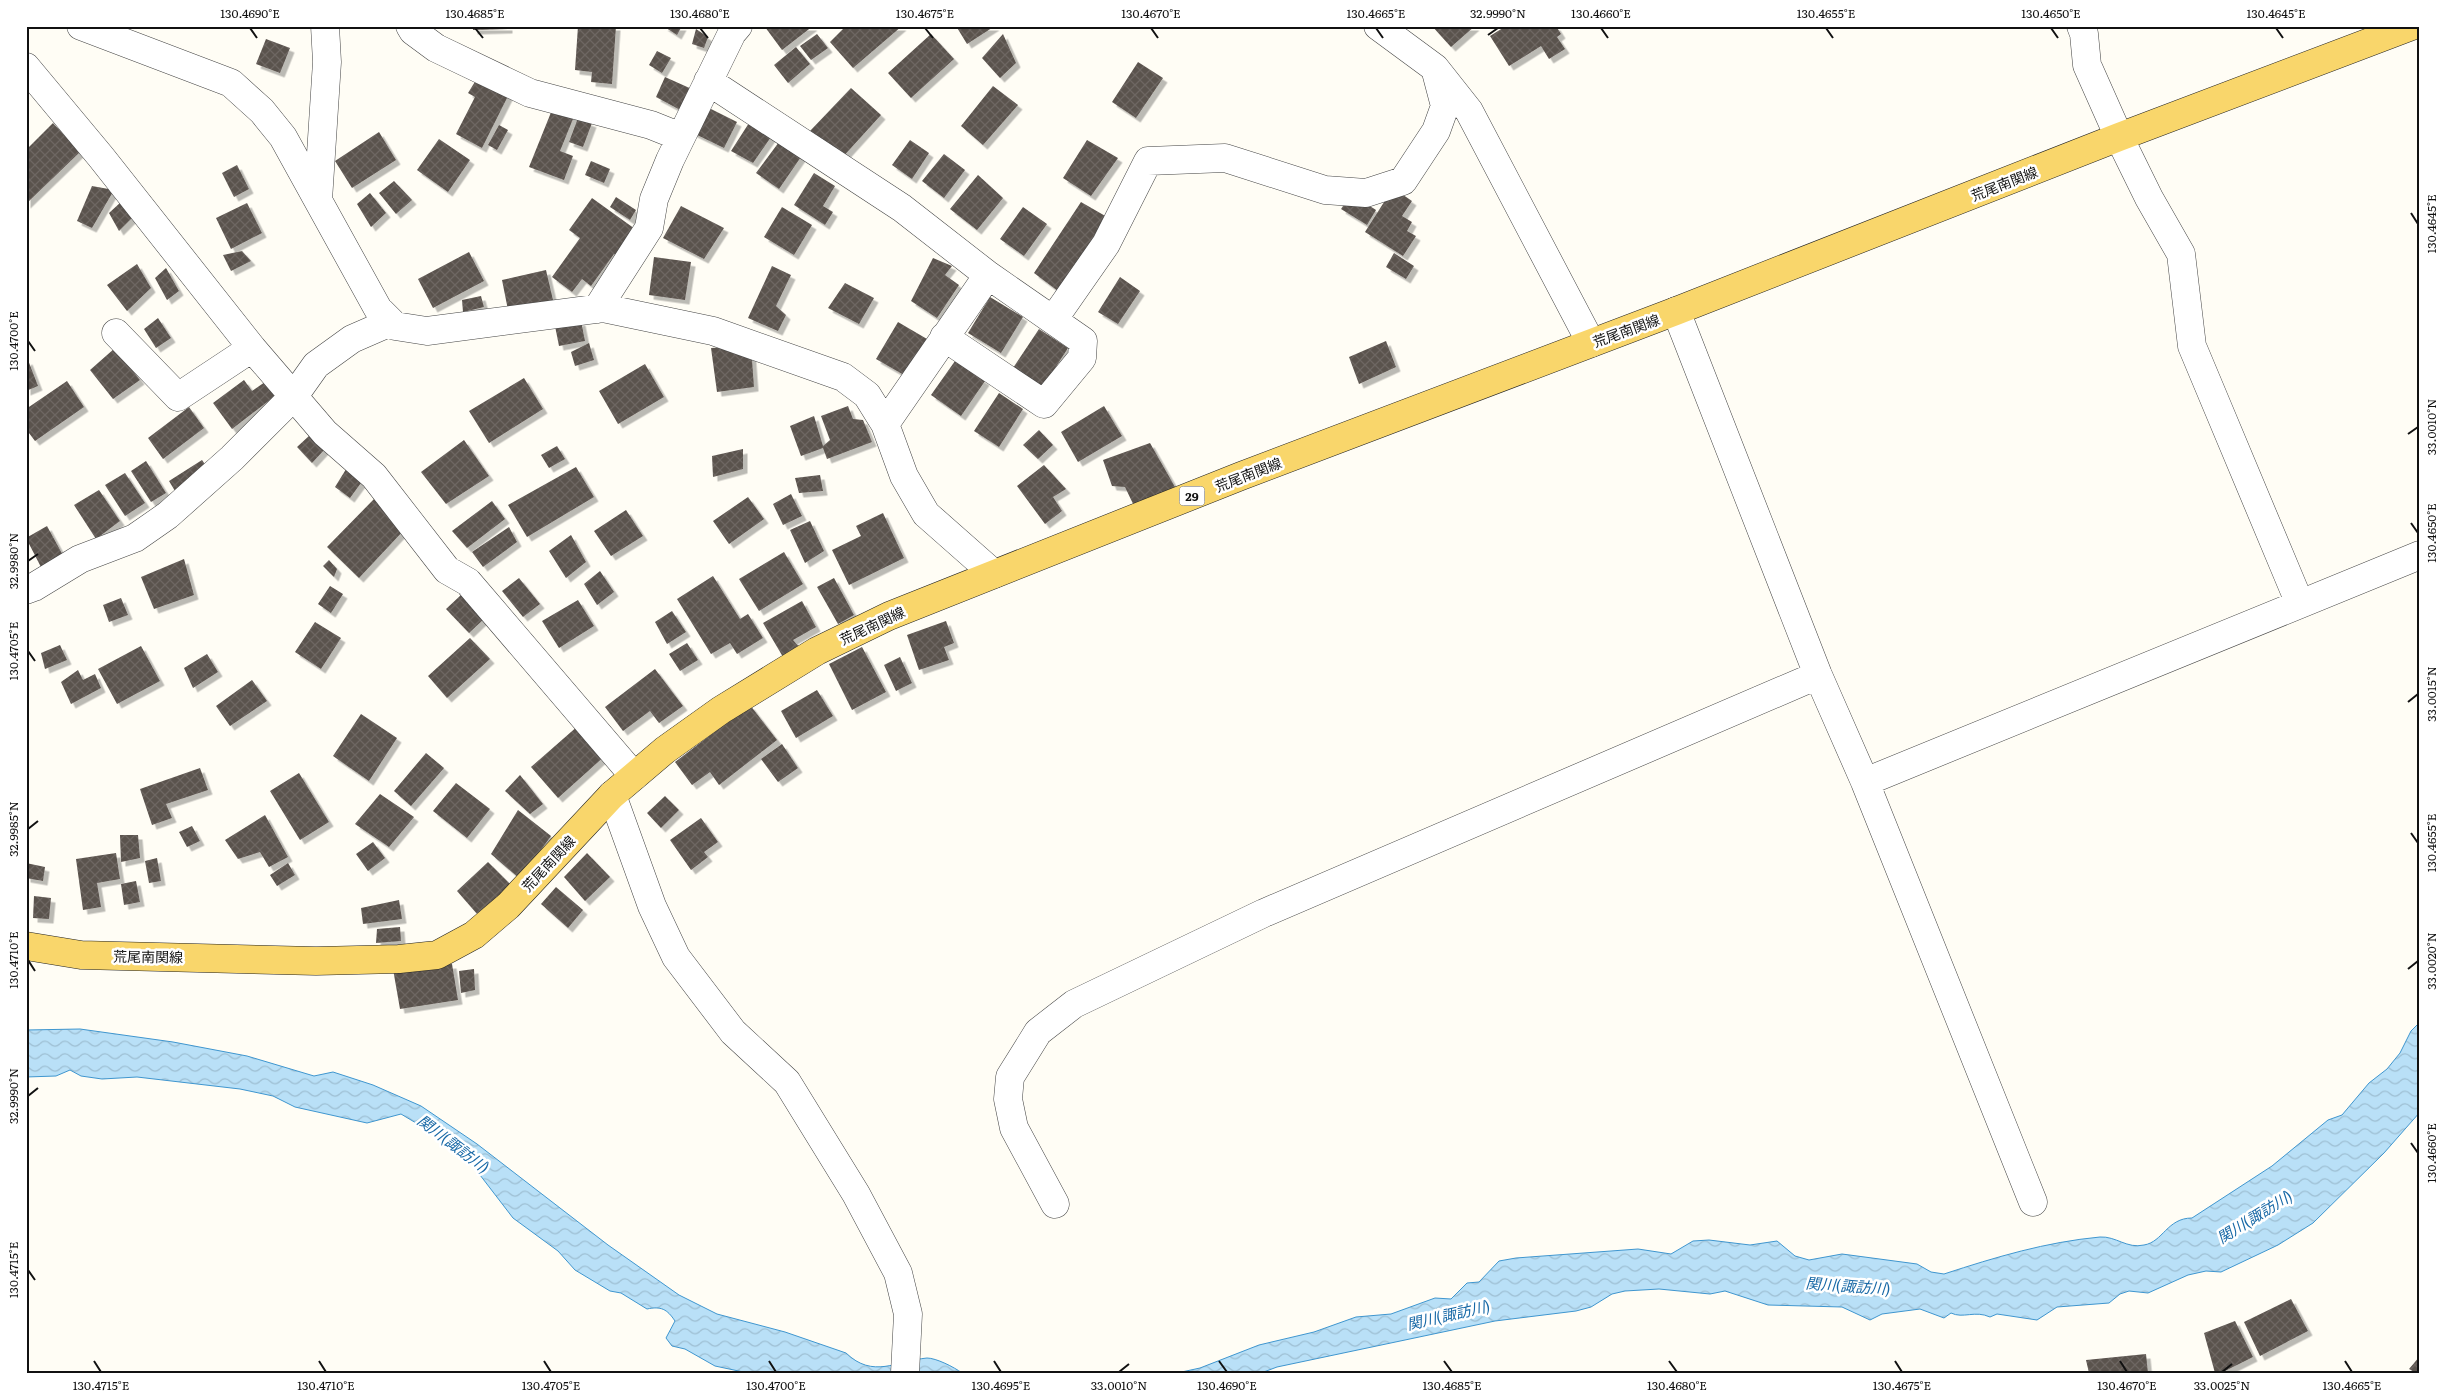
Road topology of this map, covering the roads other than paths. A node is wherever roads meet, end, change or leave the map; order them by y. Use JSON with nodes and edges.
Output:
{"nodes":[{"id":1,"x":81,"y":26,"type":"edge"},
{"id":2,"x":326,"y":26,"type":"edge"},
{"id":3,"x":410,"y":26,"type":"edge"},
{"id":4,"x":738,"y":26,"type":"edge"},
{"id":5,"x":1378,"y":26,"type":"edge"},
{"id":6,"x":2081,"y":26,"type":"edge"},
{"id":7,"x":2412,"y":26,"type":"edge"},
{"id":8,"x":26,"y":67,"type":"edge"},
{"id":9,"x":1435,"y":68,"type":"junction"},
{"id":10,"x":708,"y":81,"type":"junction"},
{"id":11,"x":681,"y":137,"type":"junction"},
{"id":12,"x":2119,"y":137,"type":"junction"},
{"id":13,"x":318,"y":200,"type":"junction"},
{"id":14,"x":988,"y":275,"type":"junction"},
{"id":15,"x":597,"y":309,"type":"junction"},
{"id":16,"x":1676,"y":312,"type":"junction"},
{"id":17,"x":1053,"y":320,"type":"junction"},
{"id":18,"x":391,"y":322,"type":"junction"},
{"id":19,"x":116,"y":333,"type":"dead end"},
{"id":20,"x":944,"y":337,"type":"junction"},
{"id":21,"x":1590,"y":343,"type":"junction"},
{"id":22,"x":252,"y":348,"type":"junction"},
{"id":23,"x":294,"y":396,"type":"junction"},
{"id":24,"x":885,"y":424,"type":"junction"},
{"id":25,"x":2420,"y":555,"type":"edge"},
{"id":26,"x":994,"y":574,"type":"junction"},
{"id":27,"x":26,"y":590,"type":"edge"},
{"id":28,"x":2300,"y":604,"type":"junction"},
{"id":29,"x":1818,"y":675,"type":"junction"},
{"id":30,"x":634,"y":776,"type":"junction"},
{"id":31,"x":1865,"y":782,"type":"junction"},
{"id":32,"x":612,"y":795,"type":"junction"},
{"id":33,"x":26,"y":946,"type":"edge"},
{"id":34,"x":2033,"y":1202,"type":"dead end"},
{"id":35,"x":1055,"y":1204,"type":"dead end"},
{"id":36,"x":905,"y":1373,"type":"edge"}],
"edges":[{"from":1,"to":13,"type":"street"},
{"from":2,"to":13,"type":"street"},
{"from":3,"to":11,"type":"street"},
{"from":4,"to":10,"type":"street"},
{"from":5,"to":9,"type":"street"},
{"from":6,"to":12,"type":"street"},
{"from":7,"to":12,"type":"main road","name":"荒尾南関線","number":"29"},
{"from":8,"to":22,"type":"street"},
{"from":9,"to":17,"type":"street"},
{"from":9,"to":21,"type":"street"},
{"from":10,"to":11,"type":"street"},
{"from":10,"to":14,"type":"street"},
{"from":11,"to":15,"type":"street"},
{"from":12,"to":16,"type":"main road","name":"荒尾南関線","number":"29"},
{"from":12,"to":28,"type":"street"},
{"from":13,"to":18,"type":"street"},
{"from":14,"to":17,"type":"street"},
{"from":14,"to":20,"type":"street"},
{"from":15,"to":18,"type":"street"},
{"from":15,"to":24,"type":"street"},
{"from":16,"to":21,"type":"main road","name":"荒尾南関線","number":"29"},
{"from":16,"to":29,"type":"street"},
{"from":17,"to":20,"type":"street"},
{"from":18,"to":23,"type":"street"},
{"from":19,"to":22,"type":"street"},
{"from":20,"to":24,"type":"street"},
{"from":21,"to":26,"type":"main road","name":"荒尾南関線","number":"29"},
{"from":22,"to":23,"type":"street"},
{"from":23,"to":27,"type":"street"},
{"from":23,"to":30,"type":"street"},
{"from":24,"to":26,"type":"street"},
{"from":25,"to":28,"type":"street"},
{"from":26,"to":30,"type":"main road","name":"荒尾南関線","number":"29"},
{"from":28,"to":31,"type":"street"},
{"from":29,"to":31,"type":"street"},
{"from":29,"to":35,"type":"street"},
{"from":30,"to":32,"type":"main road","name":"荒尾南関線","number":"29"},
{"from":31,"to":34,"type":"street"},
{"from":32,"to":33,"type":"main road","name":"荒尾南関線","number":"29"},
{"from":32,"to":36,"type":"street"}]}
